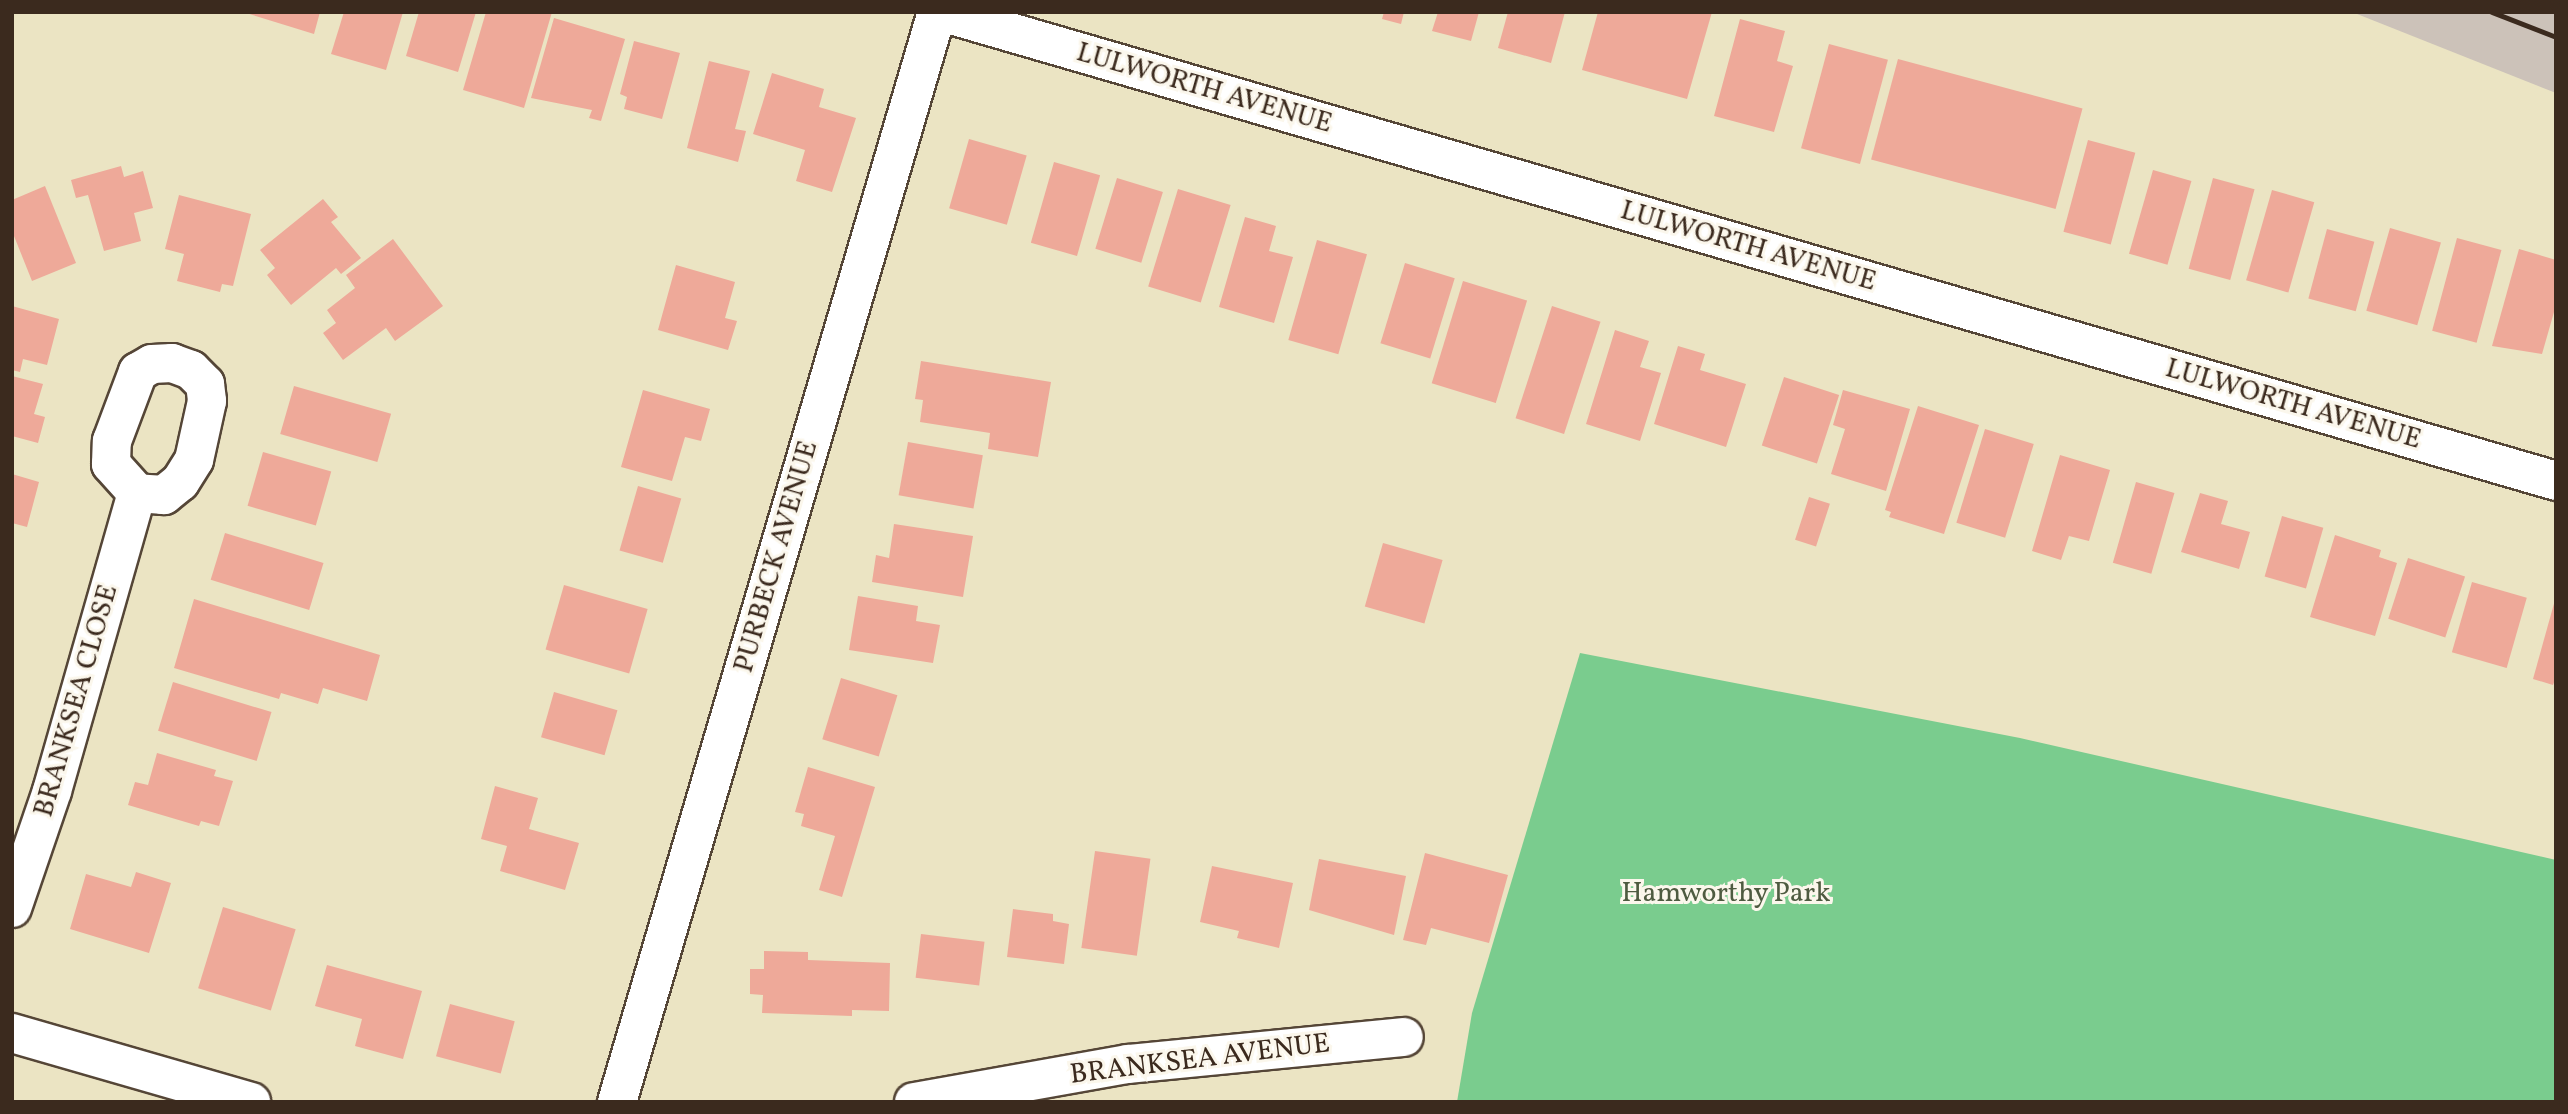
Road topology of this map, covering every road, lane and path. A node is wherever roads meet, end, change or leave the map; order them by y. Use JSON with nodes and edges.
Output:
{"nodes":[{"id":1,"x":939,"y":12,"type":"edge"},
{"id":2,"x":2556,"y":481,"type":"edge"},
{"id":3,"x":137,"y":493,"type":"dead end"},
{"id":4,"x":12,"y":908,"type":"edge"},
{"id":5,"x":12,"y":1033,"type":"edge"},
{"id":6,"x":1404,"y":1037,"type":"dead end"},
{"id":7,"x":251,"y":1102,"type":"edge"},
{"id":8,"x":617,"y":1102,"type":"edge"},
{"id":9,"x":915,"y":1102,"type":"edge"}],
"edges":[{"from":1,"to":2,"type":"street","name":"LULWORTH AVENUE"},
{"from":1,"to":8,"type":"street","name":"PURBECK AVENUE"},
{"from":3,"to":4,"type":"street","name":"BRANKSEA CLOSE"},
{"from":5,"to":7,"type":"street"},
{"from":6,"to":9,"type":"street","name":"BRANKSEA AVENUE"}]}
